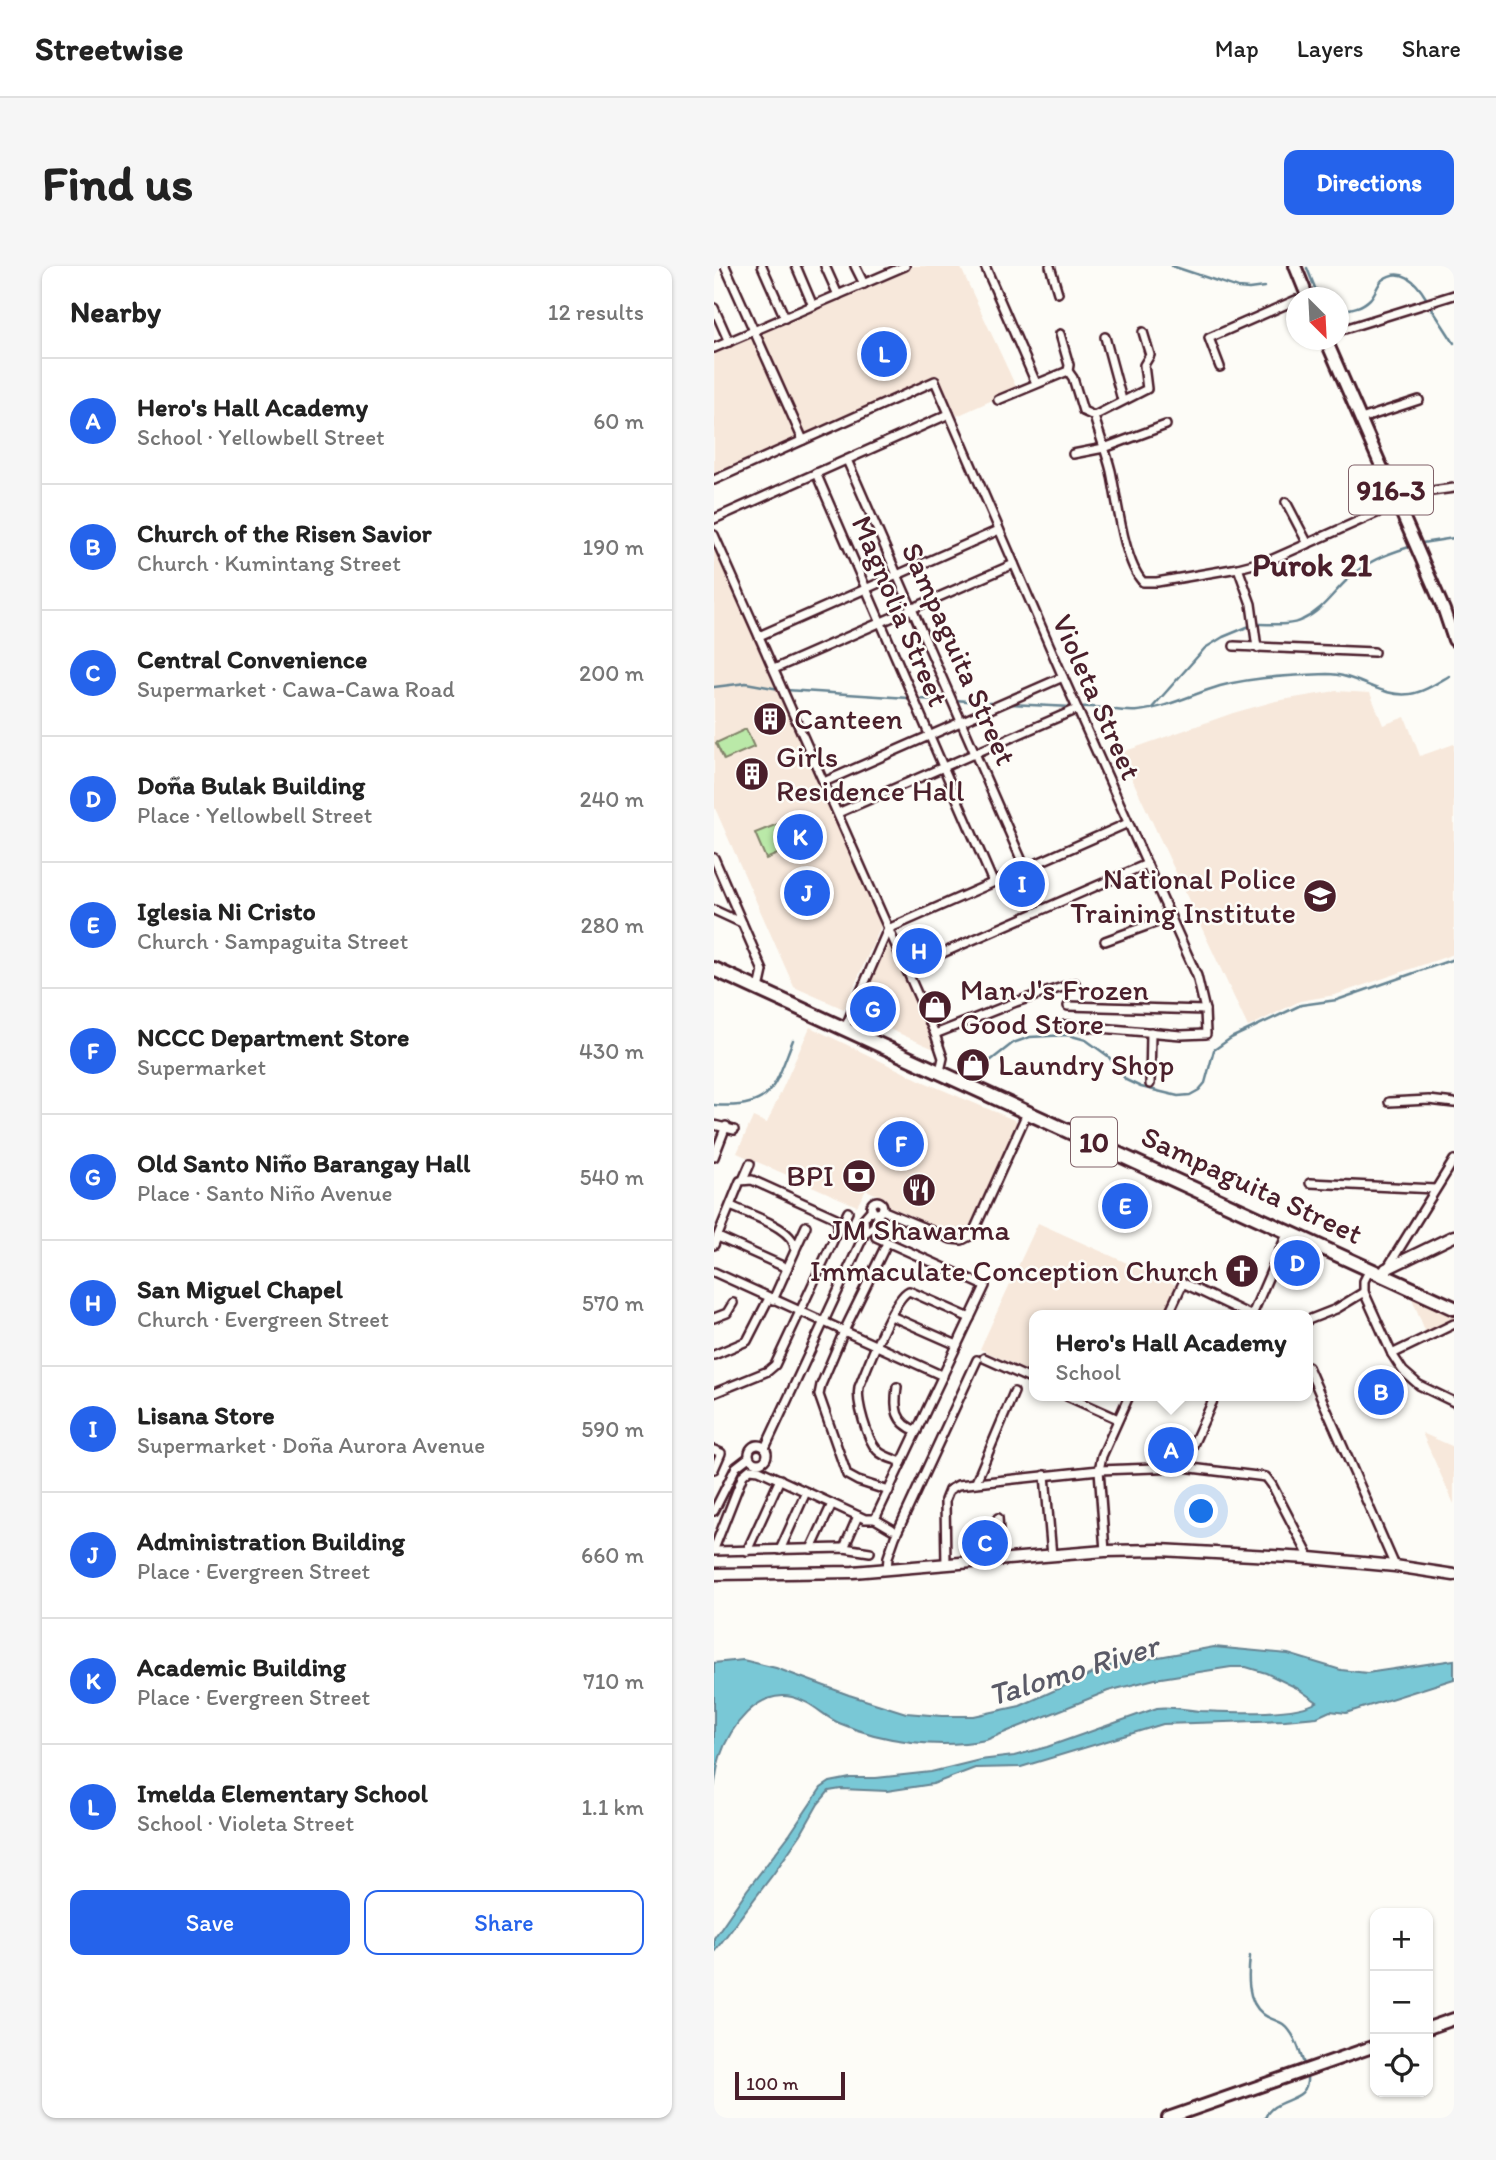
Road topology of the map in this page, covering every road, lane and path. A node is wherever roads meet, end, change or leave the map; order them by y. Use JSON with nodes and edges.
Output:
{"nodes":[{"id":1,"x":725,"y":266,"type":"edge"},
{"id":2,"x":762,"y":266,"type":"edge"},
{"id":3,"x":796,"y":266,"type":"edge"},
{"id":4,"x":825,"y":266,"type":"edge"},
{"id":5,"x":855,"y":266,"type":"edge"},
{"id":6,"x":905,"y":266,"type":"edge"},
{"id":7,"x":985,"y":266,"type":"edge"},
{"id":8,"x":1050,"y":266,"type":"edge"},
{"id":9,"x":1295,"y":266,"type":"edge"},
{"id":10,"x":888,"y":269,"type":"edge"},
{"id":11,"x":863,"y":284,"type":"junction"},
{"id":12,"x":1301,"y":287,"type":"edge"},
{"id":13,"x":1058,"y":293,"type":"dead end"},
{"id":14,"x":838,"y":295,"type":"junction"},
{"id":15,"x":1454,"y":295,"type":"edge"},
{"id":16,"x":813,"y":306,"type":"junction"},
{"id":17,"x":1286,"y":306,"type":"edge"},
{"id":18,"x":714,"y":308,"type":"edge"},
{"id":19,"x":785,"y":318,"type":"junction"},
{"id":20,"x":1349,"y":328,"type":"edge"},
{"id":21,"x":754,"y":331,"type":"junction"},
{"id":22,"x":1143,"y":332,"type":"dead end"},
{"id":23,"x":1060,"y":334,"type":"dead end"},
{"id":24,"x":1105,"y":337,"type":"dead end"},
{"id":25,"x":729,"y":342,"type":"junction"},
{"id":26,"x":714,"y":348,"type":"edge"},
{"id":27,"x":1330,"y":350,"type":"edge"},
{"id":28,"x":1220,"y":367,"type":"dead end"},
{"id":29,"x":1068,"y":371,"type":"junction"},
{"id":30,"x":1036,"y":383,"type":"junction"},
{"id":31,"x":998,"y":400,"type":"dead end"},
{"id":32,"x":1122,"y":400,"type":"junction"},
{"id":33,"x":1419,"y":400,"type":"dead end"},
{"id":34,"x":949,"y":414,"type":"junction"},
{"id":35,"x":1094,"y":416,"type":"junction"},
{"id":36,"x":1361,"y":419,"type":"junction"},
{"id":37,"x":1166,"y":425,"type":"dead end"},
{"id":38,"x":803,"y":440,"type":"junction"},
{"id":39,"x":1104,"y":448,"type":"junction"},
{"id":40,"x":1073,"y":454,"type":"dead end"},
{"id":41,"x":846,"y":460,"type":"junction"},
{"id":42,"x":816,"y":473,"type":"junction"},
{"id":43,"x":714,"y":480,"type":"edge"},
{"id":44,"x":1454,"y":488,"type":"edge"},
{"id":45,"x":1395,"y":500,"type":"junction"},
{"id":46,"x":1286,"y":502,"type":"dead end"},
{"id":47,"x":714,"y":519,"type":"edge"},
{"id":48,"x":999,"y":530,"type":"junction"},
{"id":49,"x":714,"y":535,"type":"edge"},
{"id":50,"x":1308,"y":544,"type":"junction"},
{"id":51,"x":1014,"y":564,"type":"junction"},
{"id":52,"x":1238,"y":568,"type":"junction"},
{"id":53,"x":896,"y":574,"type":"junction"},
{"id":54,"x":864,"y":589,"type":"junction"},
{"id":55,"x":911,"y":609,"type":"junction"},
{"id":56,"x":880,"y":622,"type":"junction"},
{"id":57,"x":759,"y":636,"type":"junction"},
{"id":58,"x":1454,"y":640,"type":"edge"},
{"id":59,"x":1234,"y":646,"type":"dead end"},
{"id":60,"x":1257,"y":648,"type":"junction"},
{"id":61,"x":1374,"y":652,"type":"dead end"},
{"id":62,"x":774,"y":669,"type":"junction"},
{"id":63,"x":1063,"y":677,"type":"junction"},
{"id":64,"x":1077,"y":709,"type":"junction"},
{"id":65,"x":960,"y":722,"type":"junction"},
{"id":66,"x":929,"y":736,"type":"junction"},
{"id":67,"x":974,"y":754,"type":"junction"},
{"id":68,"x":943,"y":767,"type":"junction"},
{"id":69,"x":824,"y":782,"type":"junction"},
{"id":70,"x":838,"y":813,"type":"junction"},
{"id":71,"x":1128,"y":823,"type":"junction"},
{"id":72,"x":714,"y":858,"type":"edge"},
{"id":73,"x":1147,"y":864,"type":"junction"},
{"id":74,"x":1025,"y":868,"type":"junction"},
{"id":75,"x":993,"y":882,"type":"junction"},
{"id":76,"x":714,"y":910,"type":"edge"},
{"id":77,"x":1171,"y":917,"type":"junction"},
{"id":78,"x":743,"y":923,"type":"junction"},
{"id":79,"x":888,"y":929,"type":"junction"},
{"id":80,"x":1104,"y":941,"type":"dead end"},
{"id":81,"x":714,"y":968,"type":"edge"},
{"id":82,"x":906,"y":969,"type":"junction"},
{"id":83,"x":1074,"y":983,"type":"dead end"},
{"id":84,"x":759,"y":989,"type":"junction"},
{"id":85,"x":1068,"y":1006,"type":"dead end"},
{"id":86,"x":1205,"y":1010,"type":"junction"},
{"id":87,"x":1065,"y":1025,"type":"dead end"},
{"id":88,"x":845,"y":1028,"type":"junction"},
{"id":89,"x":1151,"y":1032,"type":"junction"},
{"id":90,"x":935,"y":1034,"type":"junction"},
{"id":91,"x":940,"y":1071,"type":"junction"},
{"id":92,"x":1150,"y":1084,"type":"dead end"},
{"id":93,"x":1389,"y":1102,"type":"dead end"},
{"id":94,"x":1454,"y":1103,"type":"edge"},
{"id":95,"x":1028,"y":1111,"type":"junction"},
{"id":96,"x":714,"y":1125,"type":"edge"},
{"id":97,"x":714,"y":1157,"type":"edge"},
{"id":98,"x":1454,"y":1160,"type":"edge"},
{"id":99,"x":750,"y":1164,"type":"dead end"},
{"id":100,"x":741,"y":1181,"type":"junction"},
{"id":101,"x":1310,"y":1183,"type":"dead end"},
{"id":102,"x":1436,"y":1189,"type":"junction"},
{"id":103,"x":731,"y":1206,"type":"junction"},
{"id":104,"x":878,"y":1211,"type":"junction"},
{"id":105,"x":848,"y":1212,"type":"dead end"},
{"id":106,"x":806,"y":1226,"type":"dead end"},
{"id":107,"x":838,"y":1231,"type":"junction"},
{"id":108,"x":1288,"y":1231,"type":"junction"},
{"id":109,"x":865,"y":1233,"type":"junction"},
{"id":110,"x":1454,"y":1236,"type":"edge"},
{"id":111,"x":876,"y":1237,"type":"dead end"},
{"id":112,"x":716,"y":1241,"type":"edge"},
{"id":113,"x":887,"y":1243,"type":"junction"},
{"id":114,"x":796,"y":1248,"type":"junction"},
{"id":115,"x":787,"y":1268,"type":"junction"},
{"id":116,"x":1370,"y":1268,"type":"junction"},
{"id":117,"x":714,"y":1272,"type":"edge"},
{"id":118,"x":1385,"y":1272,"type":"junction"},
{"id":119,"x":1364,"y":1292,"type":"junction"},
{"id":120,"x":771,"y":1299,"type":"junction"},
{"id":121,"x":733,"y":1303,"type":"dead end"},
{"id":122,"x":1454,"y":1308,"type":"edge"},
{"id":123,"x":800,"y":1310,"type":"junction"},
{"id":124,"x":1170,"y":1310,"type":"edge"},
{"id":125,"x":1240,"y":1310,"type":"edge"},
{"id":126,"x":1253,"y":1310,"type":"edge"},
{"id":127,"x":891,"y":1316,"type":"junction"},
{"id":128,"x":714,"y":1318,"type":"edge"},
{"id":129,"x":970,"y":1318,"type":"junction"},
{"id":130,"x":1313,"y":1318,"type":"edge"},
{"id":131,"x":825,"y":1322,"type":"junction"},
{"id":132,"x":1454,"y":1324,"type":"edge"},
{"id":133,"x":844,"y":1331,"type":"junction"},
{"id":134,"x":957,"y":1345,"type":"junction"},
{"id":135,"x":876,"y":1347,"type":"junction"},
{"id":136,"x":1392,"y":1354,"type":"junction"},
{"id":137,"x":714,"y":1355,"type":"edge"},
{"id":138,"x":943,"y":1376,"type":"junction"},
{"id":139,"x":1029,"y":1379,"type":"edge"},
{"id":140,"x":1313,"y":1381,"type":"edge"},
{"id":141,"x":897,"y":1387,"type":"dead end"},
{"id":142,"x":1014,"y":1392,"type":"dead end"},
{"id":143,"x":714,"y":1394,"type":"edge"},
{"id":144,"x":1078,"y":1401,"type":"edge"},
{"id":145,"x":1127,"y":1401,"type":"edge"},
{"id":146,"x":1213,"y":1401,"type":"edge"},
{"id":147,"x":1454,"y":1402,"type":"edge"},
{"id":148,"x":1118,"y":1419,"type":"junction"},
{"id":149,"x":917,"y":1431,"type":"junction"},
{"id":150,"x":765,"y":1448,"type":"junction"},
{"id":151,"x":718,"y":1452,"type":"edge"},
{"id":152,"x":749,"y":1457,"type":"junction"},
{"id":153,"x":902,"y":1462,"type":"junction"},
{"id":154,"x":1183,"y":1468,"type":"junction"},
{"id":155,"x":714,"y":1469,"type":"edge"},
{"id":156,"x":1099,"y":1470,"type":"junction"},
{"id":157,"x":1045,"y":1475,"type":"junction"},
{"id":158,"x":780,"y":1479,"type":"junction"},
{"id":159,"x":976,"y":1482,"type":"junction"},
{"id":160,"x":889,"y":1491,"type":"junction"},
{"id":161,"x":806,"y":1492,"type":"junction"},
{"id":162,"x":832,"y":1504,"type":"junction"},
{"id":163,"x":714,"y":1511,"type":"edge"},
{"id":164,"x":858,"y":1516,"type":"junction"},
{"id":165,"x":998,"y":1518,"type":"dead end"},
{"id":166,"x":876,"y":1519,"type":"junction"},
{"id":167,"x":892,"y":1530,"type":"dead end"},
{"id":168,"x":844,"y":1548,"type":"junction"},
{"id":169,"x":811,"y":1549,"type":"junction"},
{"id":170,"x":714,"y":1550,"type":"edge"},
{"id":171,"x":780,"y":1550,"type":"junction"},
{"id":172,"x":747,"y":1551,"type":"junction"},
{"id":173,"x":1105,"y":1551,"type":"junction"},
{"id":174,"x":870,"y":1552,"type":"dead end"},
{"id":175,"x":1052,"y":1556,"type":"junction"},
{"id":176,"x":1310,"y":1559,"type":"junction"},
{"id":177,"x":1000,"y":1560,"type":"junction"},
{"id":178,"x":946,"y":1565,"type":"junction"},
{"id":179,"x":1395,"y":1566,"type":"junction"},
{"id":180,"x":887,"y":1570,"type":"junction"},
{"id":181,"x":714,"y":1574,"type":"edge"},
{"id":182,"x":1454,"y":1575,"type":"edge"},
{"id":183,"x":1454,"y":2019,"type":"edge"},
{"id":184,"x":1433,"y":2026,"type":"edge"},
{"id":185,"x":1370,"y":2048,"type":"edge"},
{"id":186,"x":1168,"y":2118,"type":"edge"}],
"edges":[{"from":1,"to":21,"type":"street"},
{"from":2,"to":19,"type":"street"},
{"from":3,"to":16,"type":"street"},
{"from":4,"to":14,"type":"street"},
{"from":5,"to":11,"type":"street"},
{"from":6,"to":10,"type":"street"},
{"from":7,"to":30,"type":"street"},
{"from":8,"to":13,"type":"street"},
{"from":9,"to":12,"type":"main road"},
{"from":10,"to":11,"type":"street"},
{"from":11,"to":14,"type":"street"},
{"from":14,"to":16,"type":"street"},
{"from":15,"to":20,"type":"street"},
{"from":16,"to":19,"type":"street"},
{"from":17,"to":28,"type":"street"},
{"from":18,"to":25,"type":"street"},
{"from":19,"to":21,"type":"street"},
{"from":21,"to":25,"type":"street"},
{"from":21,"to":38,"type":"street"},
{"from":22,"to":32,"type":"street"},
{"from":23,"to":29,"type":"street"},
{"from":24,"to":32,"type":"street"},
{"from":25,"to":26,"type":"street"},
{"from":27,"to":36,"type":"main road","number":"916-3"},
{"from":29,"to":30,"type":"street"},
{"from":29,"to":35,"type":"street"},
{"from":30,"to":31,"type":"street"},
{"from":32,"to":35,"type":"street"},
{"from":33,"to":36,"type":"street"},
{"from":34,"to":38,"type":"street","name":"Violeta Street"},
{"from":34,"to":41,"type":"street"},
{"from":34,"to":48,"type":"street","name":"Violeta Street"},
{"from":35,"to":39,"type":"street"},
{"from":36,"to":45,"type":"main road","number":"916-3"},
{"from":37,"to":39,"type":"street"},
{"from":38,"to":43,"type":"street"},
{"from":39,"to":40,"type":"street"},
{"from":39,"to":52,"type":"street"},
{"from":41,"to":42,"type":"street"},
{"from":41,"to":53,"type":"street","name":"Sampaguita Street"},
{"from":42,"to":47,"type":"street"},
{"from":42,"to":54,"type":"street","name":"Magnolia Street"},
{"from":44,"to":45,"type":"street"},
{"from":45,"to":50,"type":"street"},
{"from":45,"to":58,"type":"main road","number":"916-3"},
{"from":46,"to":50,"type":"street"},
{"from":48,"to":51,"type":"street","name":"Violeta Street"},
{"from":48,"to":53,"type":"street"},
{"from":49,"to":57,"type":"street"},
{"from":50,"to":52,"type":"street"},
{"from":51,"to":55,"type":"street"},
{"from":51,"to":63,"type":"street","name":"Violeta Street"},
{"from":52,"to":60,"type":"street"},
{"from":53,"to":54,"type":"street"},
{"from":53,"to":55,"type":"street","name":"Sampaguita Street"},
{"from":54,"to":56,"type":"street","name":"Magnolia Street"},
{"from":54,"to":57,"type":"street"},
{"from":55,"to":56,"type":"street"},
{"from":55,"to":65,"type":"street","name":"Sampaguita Street"},
{"from":56,"to":62,"type":"street"},
{"from":56,"to":66,"type":"street","name":"Magnolia Street"},
{"from":57,"to":62,"type":"street"},
{"from":59,"to":60,"type":"street"},
{"from":60,"to":61,"type":"street"},
{"from":62,"to":69,"type":"street"},
{"from":63,"to":64,"type":"street","name":"Violeta Street"},
{"from":63,"to":65,"type":"street"},
{"from":64,"to":67,"type":"street"},
{"from":64,"to":71,"type":"street","name":"Violeta Street"},
{"from":65,"to":66,"type":"street"},
{"from":65,"to":67,"type":"street","name":"Sampaguita Street"},
{"from":66,"to":68,"type":"street","name":"Magnolia Street"},
{"from":66,"to":69,"type":"street"},
{"from":67,"to":68,"type":"street"},
{"from":67,"to":74,"type":"street","name":"Sampaguita Street"},
{"from":68,"to":70,"type":"street"},
{"from":68,"to":75,"type":"street","name":"Magnolia Street"},
{"from":69,"to":70,"type":"street"},
{"from":70,"to":79,"type":"street"},
{"from":71,"to":73,"type":"street","name":"Violeta Street"},
{"from":71,"to":74,"type":"street"},
{"from":72,"to":78,"type":"street"},
{"from":73,"to":77,"type":"street","name":"Violeta Street"},
{"from":73,"to":82,"type":"street"},
{"from":74,"to":75,"type":"street"},
{"from":75,"to":79,"type":"street"},
{"from":76,"to":78,"type":"street"},
{"from":77,"to":80,"type":"street"},
{"from":77,"to":86,"type":"street","name":"Violeta Street"},
{"from":78,"to":84,"type":"street"},
{"from":79,"to":82,"type":"street"},
{"from":79,"to":88,"type":"street"},
{"from":81,"to":84,"type":"highway","number":"10"},
{"from":82,"to":90,"type":"street"},
{"from":83,"to":90,"type":"street"},
{"from":84,"to":88,"type":"highway","number":"10"},
{"from":85,"to":86,"type":"street"},
{"from":86,"to":89,"type":"street","name":"Violeta Street"},
{"from":87,"to":89,"type":"street"},
{"from":88,"to":91,"type":"highway","number":"10"},
{"from":89,"to":92,"type":"street"},
{"from":90,"to":91,"type":"street"},
{"from":91,"to":95,"type":"highway","number":"10"},
{"from":93,"to":94,"type":"street"},
{"from":95,"to":104,"type":"street"},
{"from":95,"to":108,"type":"highway","name":"Sampaguita Street","number":"10"},
{"from":96,"to":97,"type":"street"},
{"from":98,"to":102,"type":"street"},
{"from":99,"to":100,"type":"street"},
{"from":100,"to":103,"type":"street"},
{"from":100,"to":107,"type":"street"},
{"from":101,"to":102,"type":"street"},
{"from":102,"to":118,"type":"street"},
{"from":103,"to":112,"type":"street"},
{"from":103,"to":114,"type":"street"},
{"from":104,"to":109,"type":"street"},
{"from":104,"to":109,"type":"street"},
{"from":105,"to":107,"type":"street"},
{"from":106,"to":114,"type":"street"},
{"from":107,"to":123,"type":"street"},
{"from":108,"to":116,"type":"highway","name":"Sampaguita Street","number":"10"},
{"from":108,"to":126,"type":"street"},
{"from":109,"to":131,"type":"street"},
{"from":110,"to":118,"type":"street"},
{"from":111,"to":113,"type":"street"},
{"from":112,"to":115,"type":"street"},
{"from":113,"to":129,"type":"street"},
{"from":113,"to":133,"type":"street"},
{"from":114,"to":115,"type":"street"},
{"from":115,"to":120,"type":"street"},
{"from":116,"to":118,"type":"highway","name":"Sampaguita Street","number":"10"},
{"from":116,"to":119,"type":"street"},
{"from":117,"to":120,"type":"street"},
{"from":118,"to":122,"type":"highway","name":"Sampaguita Street","number":"10"},
{"from":119,"to":130,"type":"street"},
{"from":119,"to":136,"type":"street"},
{"from":120,"to":123,"type":"street"},
{"from":120,"to":137,"type":"street"},
{"from":121,"to":128,"type":"street"},
{"from":123,"to":131,"type":"street"},
{"from":123,"to":143,"type":"street"},
{"from":124,"to":125,"type":"street"},
{"from":127,"to":129,"type":"street"},
{"from":127,"to":134,"type":"street"},
{"from":127,"to":135,"type":"street"},
{"from":129,"to":134,"type":"street"},
{"from":131,"to":133,"type":"street"},
{"from":131,"to":150,"type":"street"},
{"from":132,"to":136,"type":"street"},
{"from":133,"to":135,"type":"street"},
{"from":133,"to":160,"type":"street"},
{"from":134,"to":138,"type":"street"},
{"from":135,"to":138,"type":"street"},
{"from":135,"to":153,"type":"street"},
{"from":136,"to":147,"type":"street"},
{"from":138,"to":149,"type":"street"},
{"from":139,"to":180,"type":"street"},
{"from":140,"to":179,"type":"street"},
{"from":141,"to":149,"type":"street"},
{"from":142,"to":159,"type":"street"},
{"from":144,"to":148,"type":"street"},
{"from":145,"to":148,"type":"street"},
{"from":146,"to":154,"type":"street"},
{"from":148,"to":156,"type":"street"},
{"from":149,"to":153,"type":"street"},
{"from":150,"to":152,"type":"street"},
{"from":150,"to":152,"type":"street"},
{"from":151,"to":155,"type":"street"},
{"from":152,"to":163,"type":"street"},
{"from":153,"to":160,"type":"street"},
{"from":154,"to":156,"type":"street"},
{"from":154,"to":176,"type":"street"},
{"from":156,"to":157,"type":"street"},
{"from":156,"to":173,"type":"street"},
{"from":157,"to":159,"type":"street"},
{"from":157,"to":175,"type":"street"},
{"from":158,"to":161,"type":"street"},
{"from":158,"to":170,"type":"street"},
{"from":158,"to":172,"type":"street"},
{"from":159,"to":178,"type":"street"},
{"from":160,"to":166,"type":"street"},
{"from":161,"to":162,"type":"street"},
{"from":161,"to":171,"type":"street"},
{"from":162,"to":164,"type":"street"},
{"from":162,"to":169,"type":"street"},
{"from":164,"to":166,"type":"street"},
{"from":164,"to":168,"type":"street"},
{"from":165,"to":177,"type":"street"},
{"from":166,"to":167,"type":"street"},
{"from":168,"to":169,"type":"street"},
{"from":168,"to":174,"type":"street"},
{"from":169,"to":171,"type":"street"},
{"from":170,"to":172,"type":"street"},
{"from":171,"to":172,"type":"street"},
{"from":173,"to":175,"type":"street"},
{"from":173,"to":176,"type":"street"},
{"from":175,"to":177,"type":"street"},
{"from":176,"to":179,"type":"street"},
{"from":177,"to":178,"type":"street"},
{"from":178,"to":180,"type":"street"},
{"from":179,"to":182,"type":"street"},
{"from":180,"to":181,"type":"street"},
{"from":183,"to":184,"type":"main road"},
{"from":185,"to":186,"type":"main road"}]}
